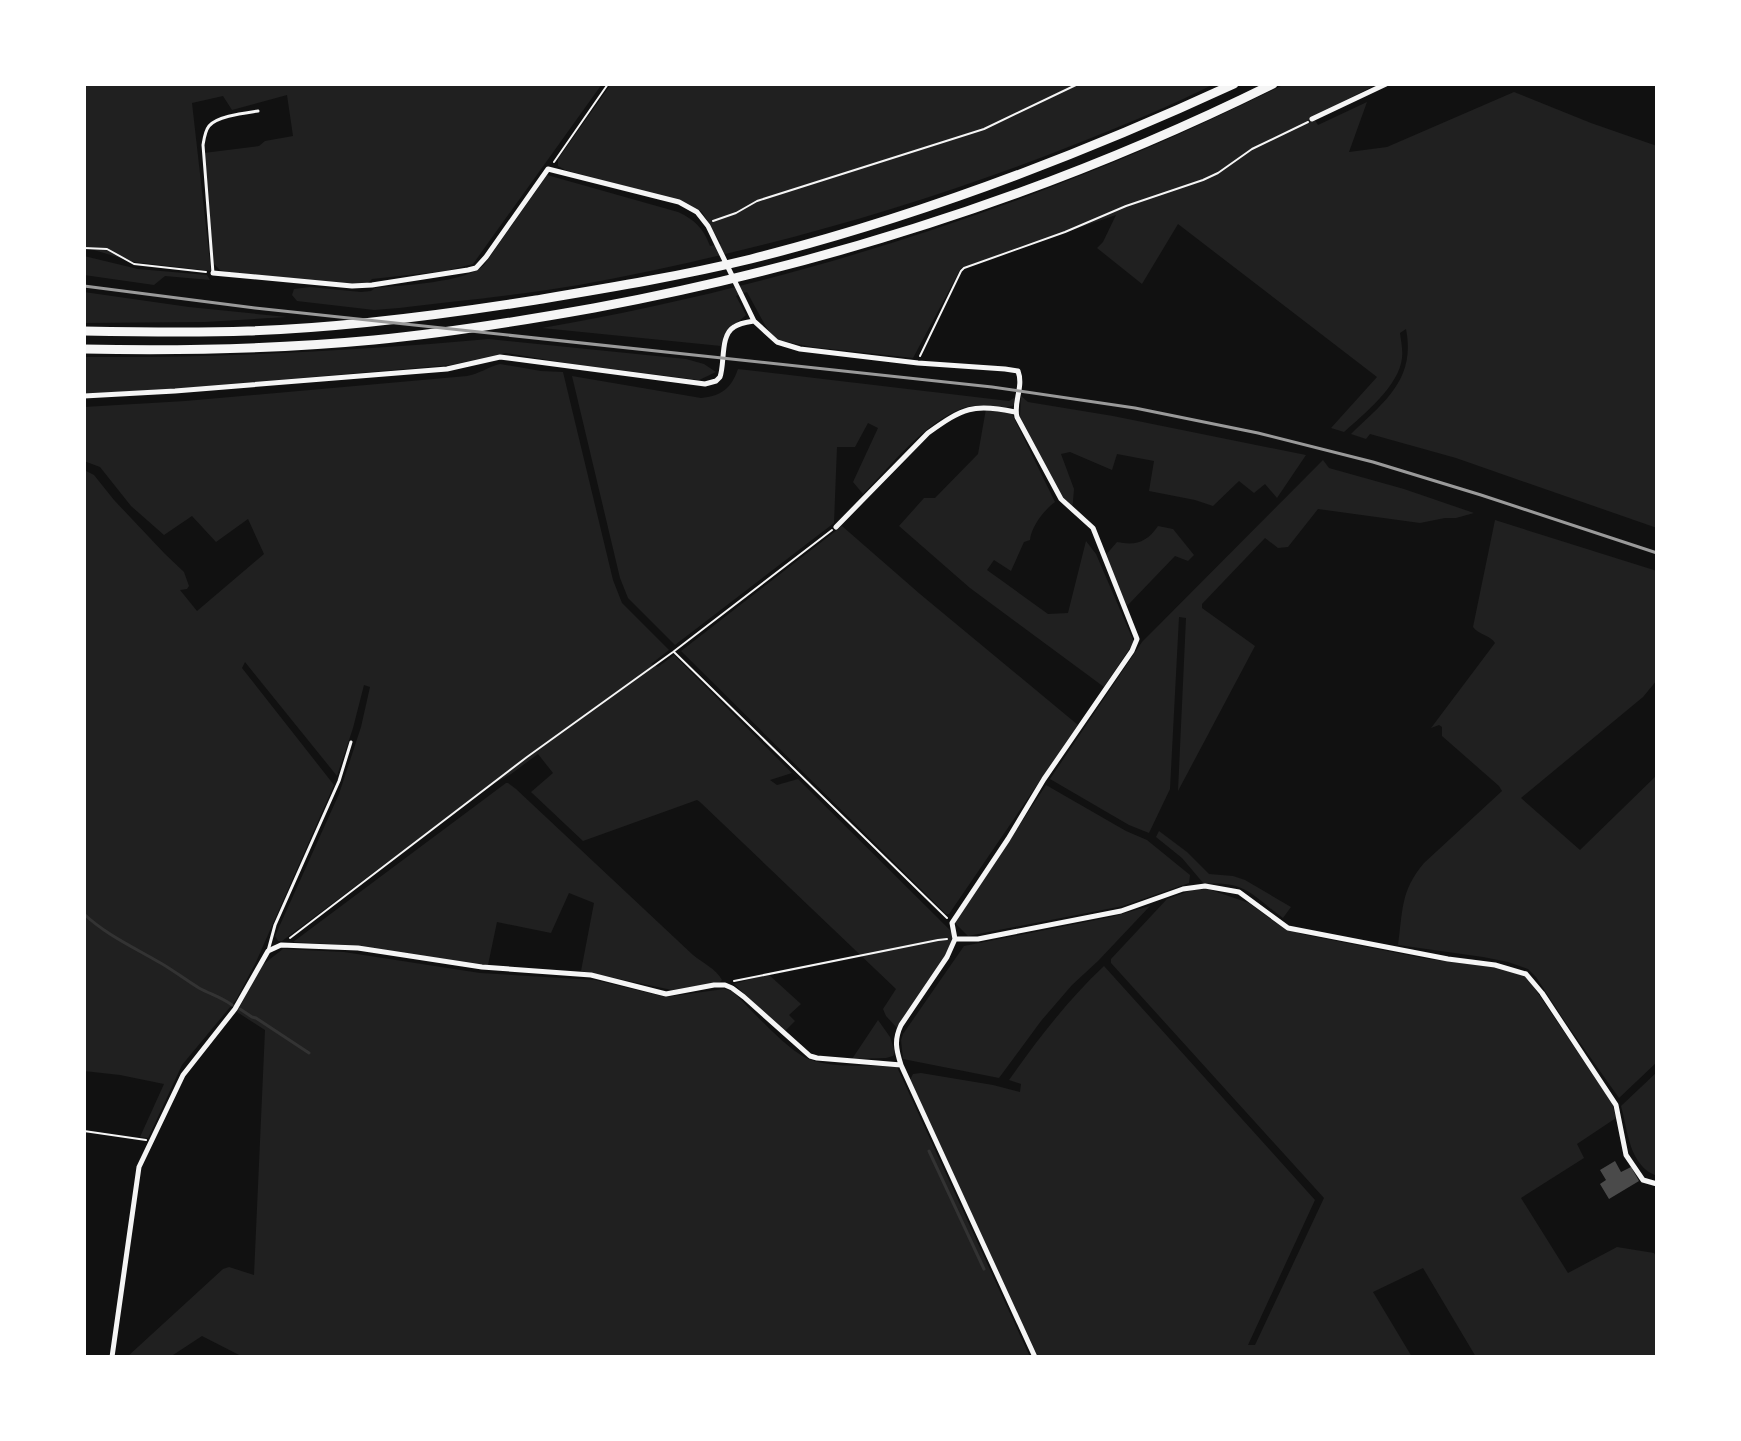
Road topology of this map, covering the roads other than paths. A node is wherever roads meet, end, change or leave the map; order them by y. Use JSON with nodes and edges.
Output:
{"nodes":[{"id":1,"x":1234,"y":84,"type":"edge"},
{"id":2,"x":1273,"y":84,"type":"edge"},
{"id":3,"x":1386,"y":84,"type":"edge"},
{"id":4,"x":258,"y":111,"type":"dead end"},
{"id":5,"x":1312,"y":119,"type":"road end"},
{"id":6,"x":213,"y":273,"type":"joint"},
{"id":7,"x":754,"y":321,"type":"junction"},
{"id":8,"x":84,"y":331,"type":"edge"},
{"id":9,"x":84,"y":349,"type":"edge"},
{"id":10,"x":84,"y":396,"type":"edge"},
{"id":11,"x":1015,"y":412,"type":"junction"},
{"id":12,"x":836,"y":527,"type":"road end"},
{"id":13,"x":351,"y":742,"type":"dead end"},
{"id":14,"x":955,"y":939,"type":"junction"},
{"id":15,"x":268,"y":951,"type":"junction"},
{"id":16,"x":901,"y":1065,"type":"junction"},
{"id":17,"x":1657,"y":1184,"type":"edge"},
{"id":18,"x":112,"y":1357,"type":"edge"},
{"id":19,"x":1035,"y":1357,"type":"edge"}],
"edges":[{"from":1,"to":8,"type":"highway"},
{"from":2,"to":9,"type":"highway"},
{"from":3,"to":5,"type":"street"},
{"from":4,"to":6,"type":"lane"},
{"from":6,"to":7,"type":"street"},
{"from":7,"to":10,"type":"street"},
{"from":7,"to":11,"type":"street"},
{"from":11,"to":12,"type":"street"},
{"from":11,"to":14,"type":"street"},
{"from":13,"to":15,"type":"lane"},
{"from":14,"to":16,"type":"street"},
{"from":14,"to":17,"type":"street"},
{"from":15,"to":16,"type":"street"},
{"from":15,"to":18,"type":"street"},
{"from":16,"to":19,"type":"street"}]}
